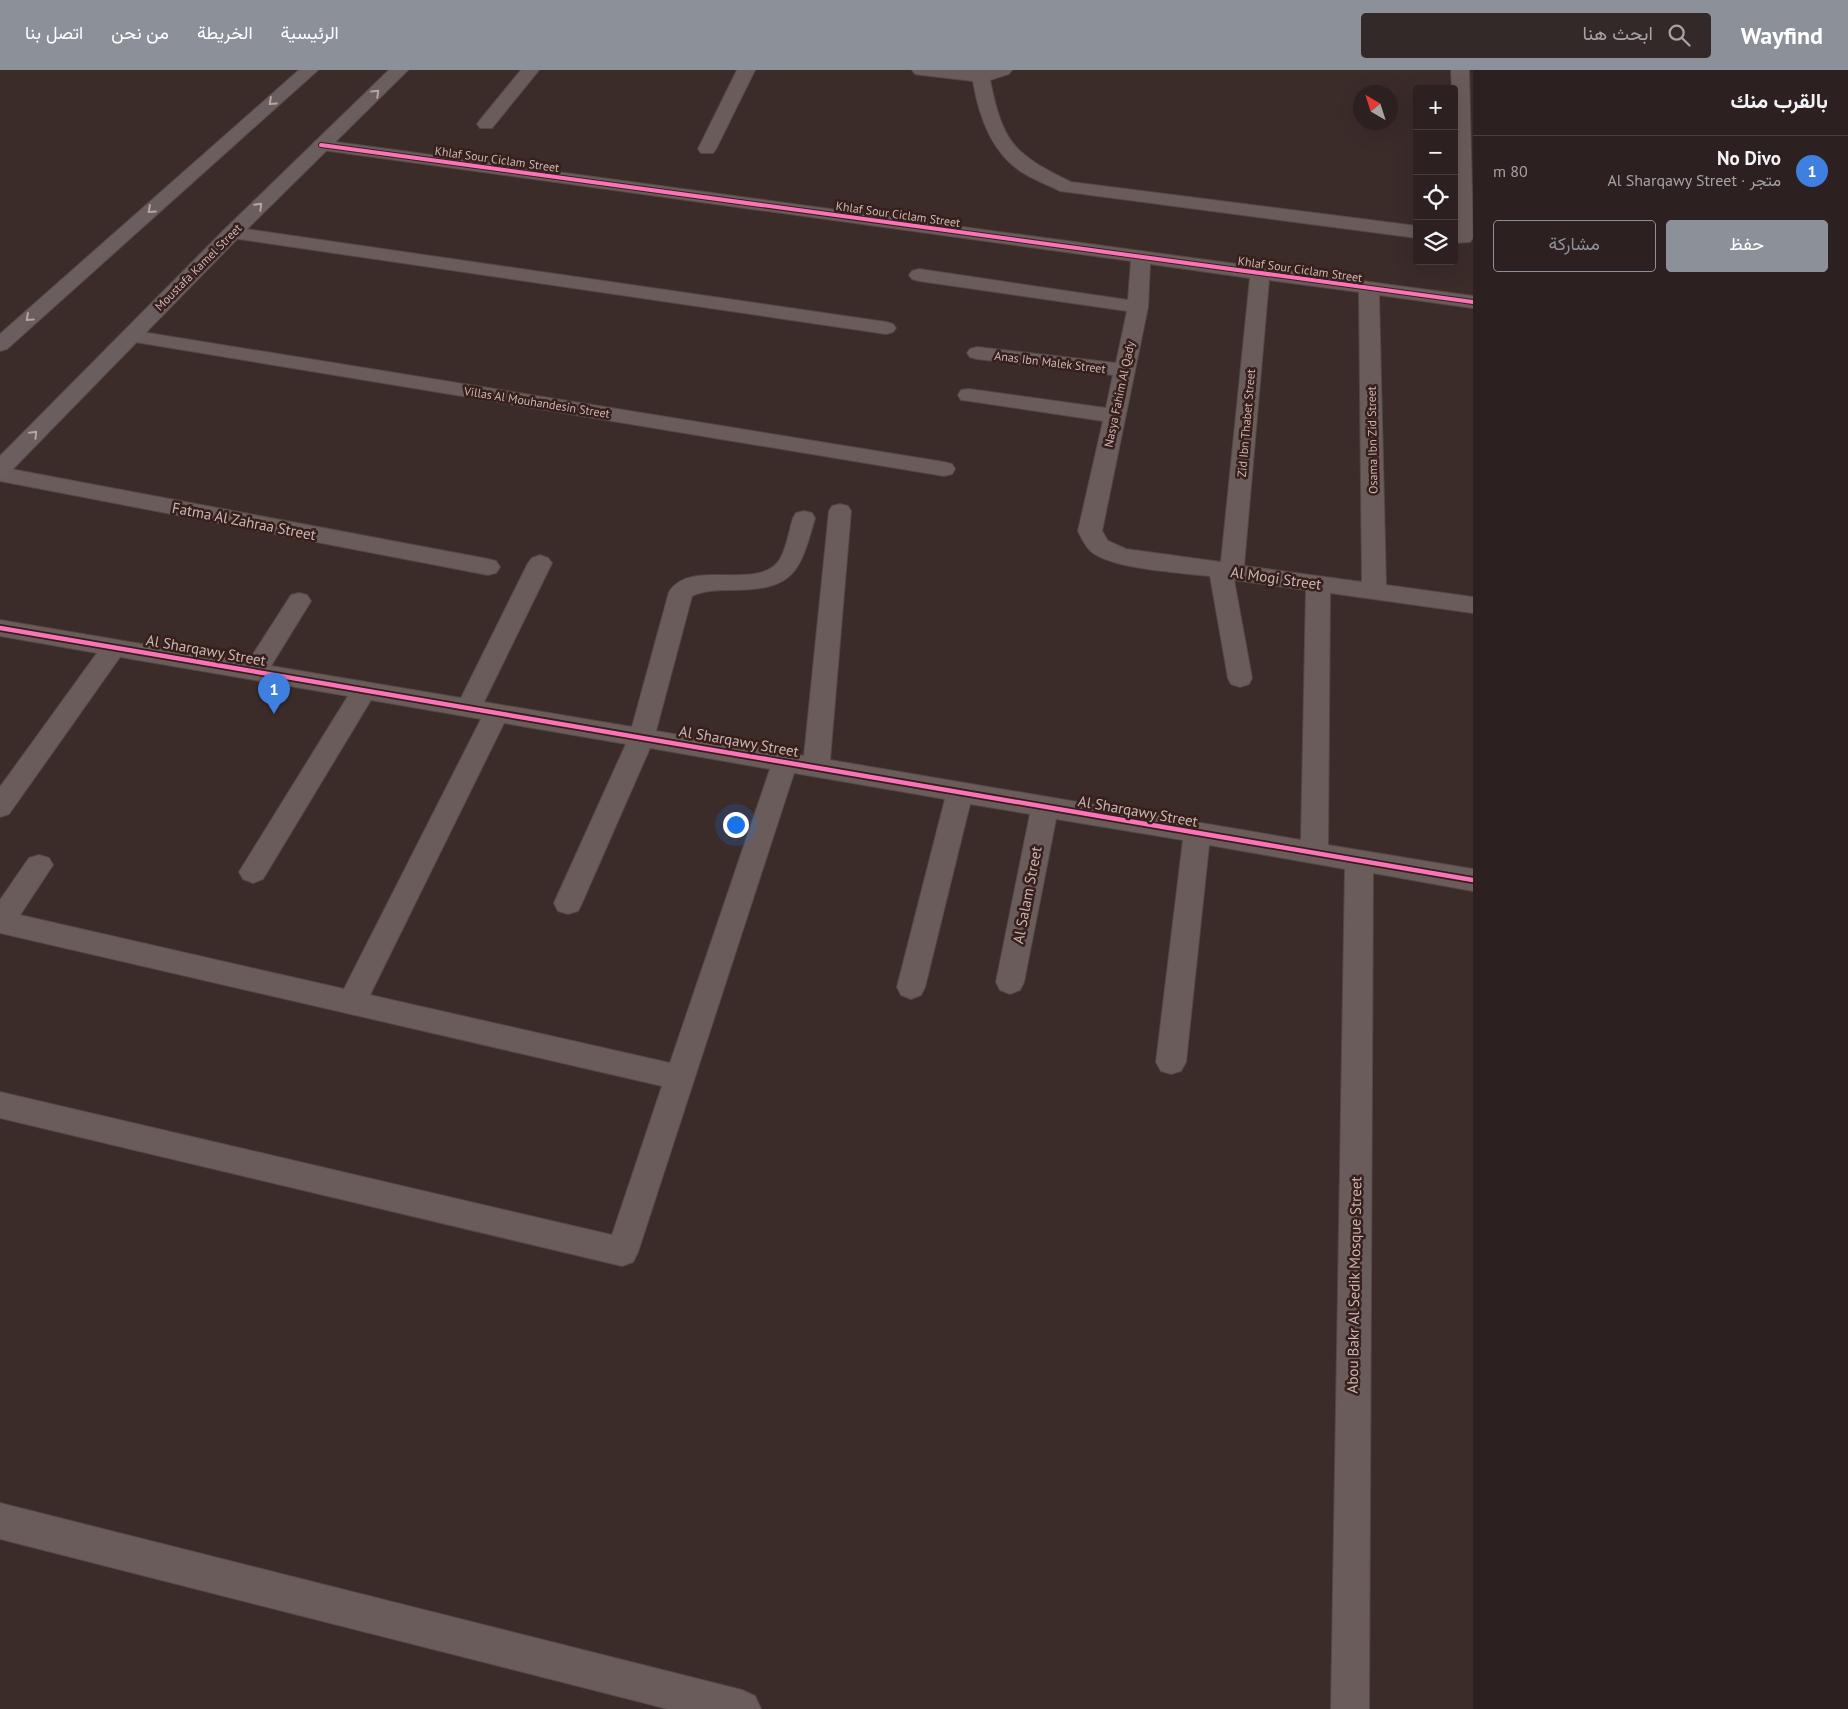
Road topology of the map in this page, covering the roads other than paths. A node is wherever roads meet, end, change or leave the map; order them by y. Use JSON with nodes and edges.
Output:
{"nodes":[{"id":1,"x":308,"y":70,"type":"edge"},
{"id":2,"x":399,"y":70,"type":"edge"},
{"id":3,"x":530,"y":70,"type":"edge"},
{"id":4,"x":746,"y":70,"type":"edge"},
{"id":5,"x":921,"y":70,"type":"edge"},
{"id":6,"x":1003,"y":70,"type":"edge"},
{"id":7,"x":1460,"y":70,"type":"edge"},
{"id":8,"x":946,"y":71,"type":"edge"},
{"id":9,"x":981,"y":77,"type":"junction"},
{"id":10,"x":486,"y":124,"type":"dead end"},
{"id":11,"x":321,"y":145,"type":"junction"},
{"id":12,"x":707,"y":149,"type":"dead end"},
{"id":13,"x":1413,"y":231,"type":"edge"},
{"id":14,"x":232,"y":233,"type":"junction"},
{"id":15,"x":1458,"y":237,"type":"edge"},
{"id":16,"x":1141,"y":257,"type":"junction"},
{"id":17,"x":1260,"y":273,"type":"junction"},
{"id":18,"x":919,"y":275,"type":"dead end"},
{"id":19,"x":1369,"y":288,"type":"junction"},
{"id":20,"x":1473,"y":302,"type":"edge"},
{"id":21,"x":1138,"y":307,"type":"junction"},
{"id":22,"x":886,"y":328,"type":"dead end"},
{"id":23,"x":130,"y":336,"type":"junction"},
{"id":24,"x":0,"y":345,"type":"edge"},
{"id":25,"x":978,"y":353,"type":"dead end"},
{"id":26,"x":1123,"y":370,"type":"junction"},
{"id":27,"x":969,"y":395,"type":"dead end"},
{"id":28,"x":1114,"y":416,"type":"junction"},
{"id":29,"x":0,"y":469,"type":"edge"},
{"id":30,"x":944,"y":469,"type":"dead end"},
{"id":31,"x":0,"y":474,"type":"edge"},
{"id":32,"x":840,"y":511,"type":"dead end"},
{"id":33,"x":804,"y":518,"type":"dead end"},
{"id":34,"x":1090,"y":531,"type":"joint"},
{"id":35,"x":540,"y":563,"type":"dead end"},
{"id":36,"x":488,"y":567,"type":"dead end"},
{"id":37,"x":1226,"y":571,"type":"junction"},
{"id":38,"x":1318,"y":584,"type":"junction"},
{"id":39,"x":1374,"y":592,"type":"junction"},
{"id":40,"x":299,"y":600,"type":"dead end"},
{"id":41,"x":1473,"y":605,"type":"edge"},
{"id":42,"x":0,"y":628,"type":"edge"},
{"id":43,"x":114,"y":647,"type":"junction"},
{"id":44,"x":255,"y":671,"type":"junction"},
{"id":45,"x":1240,"y":678,"type":"dead end"},
{"id":46,"x":364,"y":689,"type":"junction"},
{"id":47,"x":469,"y":707,"type":"junction"},
{"id":48,"x":497,"y":712,"type":"junction"},
{"id":49,"x":642,"y":737,"type":"junction"},
{"id":50,"x":785,"y":762,"type":"junction"},
{"id":51,"x":816,"y":767,"type":"junction"},
{"id":52,"x":960,"y":792,"type":"junction"},
{"id":53,"x":0,"y":806,"type":"edge"},
{"id":54,"x":1045,"y":807,"type":"junction"},
{"id":55,"x":1196,"y":834,"type":"junction"},
{"id":56,"x":1314,"y":854,"type":"junction"},
{"id":57,"x":1359,"y":861,"type":"junction"},
{"id":58,"x":39,"y":865,"type":"dead end"},
{"id":59,"x":254,"y":872,"type":"dead end"},
{"id":60,"x":1473,"y":880,"type":"edge"},
{"id":61,"x":568,"y":903,"type":"dead end"},
{"id":62,"x":0,"y":922,"type":"edge"},
{"id":63,"x":1010,"y":982,"type":"dead end"},
{"id":64,"x":911,"y":987,"type":"dead end"},
{"id":65,"x":352,"y":1003,"type":"junction"},
{"id":66,"x":1171,"y":1062,"type":"dead end"},
{"id":67,"x":680,"y":1078,"type":"junction"},
{"id":68,"x":0,"y":1105,"type":"edge"},
{"id":69,"x":0,"y":1520,"type":"edge"},
{"id":70,"x":742,"y":1709,"type":"edge"},
{"id":71,"x":1350,"y":1709,"type":"edge"}],
"edges":[{"from":1,"to":24,"type":"main road","one_way":true},
{"from":11,"to":2,"type":"main road","name":"Moustafa Kamel Street","one_way":true},
{"from":3,"to":10,"type":"street"},
{"from":4,"to":12,"type":"street"},
{"from":5,"to":8,"type":"street"},
{"from":6,"to":9,"type":"street"},
{"from":7,"to":15,"type":"street"},
{"from":8,"to":9,"type":"street"},
{"from":9,"to":13,"type":"street"},
{"from":14,"to":11,"type":"main road","name":"Moustafa Kamel Street","one_way":true},
{"from":11,"to":16,"type":"street","name":"Khlaf Sour Ciclam Street"},
{"from":14,"to":22,"type":"street"},
{"from":14,"to":23,"type":"main road","name":"Moustafa Kamel Street"},
{"from":16,"to":17,"type":"street","name":"Khlaf Sour Ciclam Street"},
{"from":16,"to":21,"type":"street","name":"Nasya Fahim Al Qady"},
{"from":17,"to":19,"type":"street","name":"Khlaf Sour Ciclam Street"},
{"from":17,"to":37,"type":"street","name":"Zid Ibn Thabet Street"},
{"from":18,"to":21,"type":"street"},
{"from":19,"to":20,"type":"street","name":"Khlaf Sour Ciclam Street"},
{"from":19,"to":39,"type":"street","name":"Osama Ibn Zid Street"},
{"from":21,"to":26,"type":"street","name":"Nasya Fahim Al Qady"},
{"from":29,"to":23,"type":"main road","name":"Moustafa Kamel Street","one_way":true},
{"from":23,"to":30,"type":"street","name":"Villas Al Mouhandesin Street"},
{"from":25,"to":26,"type":"street","name":"Anas Ibn Malek Street"},
{"from":26,"to":28,"type":"street","name":"Nasya Fahim Al Qady"},
{"from":27,"to":28,"type":"street"},
{"from":28,"to":34,"type":"street","name":"Nasya Fahim Al Qady"},
{"from":31,"to":36,"type":"street","name":"Fatma Al Zahraa Street"},
{"from":32,"to":51,"type":"street"},
{"from":33,"to":49,"type":"street"},
{"from":34,"to":37,"type":"street","name":"Al Mogi Street"},
{"from":35,"to":47,"type":"street"},
{"from":37,"to":38,"type":"street","name":"Al Mogi Street"},
{"from":37,"to":45,"type":"street","name":"Zid Ibn Thabet Street"},
{"from":38,"to":39,"type":"street","name":"Al Mogi Street"},
{"from":38,"to":56,"type":"street"},
{"from":39,"to":41,"type":"street","name":"Al Mogi Street"},
{"from":40,"to":44,"type":"street"},
{"from":42,"to":43,"type":"street","name":"Al Sharqawy Street"},
{"from":43,"to":44,"type":"street","name":"Al Sharqawy Street"},
{"from":43,"to":53,"type":"street"},
{"from":44,"to":46,"type":"street","name":"Al Sharqawy Street"},
{"from":46,"to":47,"type":"street","name":"Al Sharqawy Street"},
{"from":46,"to":59,"type":"street"},
{"from":47,"to":48,"type":"street","name":"Al Sharqawy Street"},
{"from":48,"to":49,"type":"street","name":"Al Sharqawy Street"},
{"from":48,"to":65,"type":"street"},
{"from":49,"to":50,"type":"street","name":"Al Sharqawy Street"},
{"from":49,"to":61,"type":"street"},
{"from":50,"to":51,"type":"street","name":"Al Sharqawy Street"},
{"from":50,"to":67,"type":"street"},
{"from":51,"to":52,"type":"street","name":"Al Sharqawy Street"},
{"from":52,"to":54,"type":"street","name":"Al Sharqawy Street"},
{"from":52,"to":64,"type":"street"},
{"from":54,"to":55,"type":"street","name":"Al Sharqawy Street"},
{"from":54,"to":63,"type":"street","name":"Al Salam Street"},
{"from":55,"to":56,"type":"street","name":"Al Sharqawy Street"},
{"from":55,"to":66,"type":"street"},
{"from":56,"to":57,"type":"street","name":"Al Sharqawy Street"},
{"from":57,"to":60,"type":"street","name":"Al Sharqawy Street"},
{"from":57,"to":71,"type":"street","name":"Abou Bakr Al Sedik Mosque Street"},
{"from":58,"to":62,"type":"street"},
{"from":62,"to":65,"type":"street"},
{"from":65,"to":67,"type":"street"},
{"from":67,"to":68,"type":"street"},
{"from":69,"to":70,"type":"street"}]}
